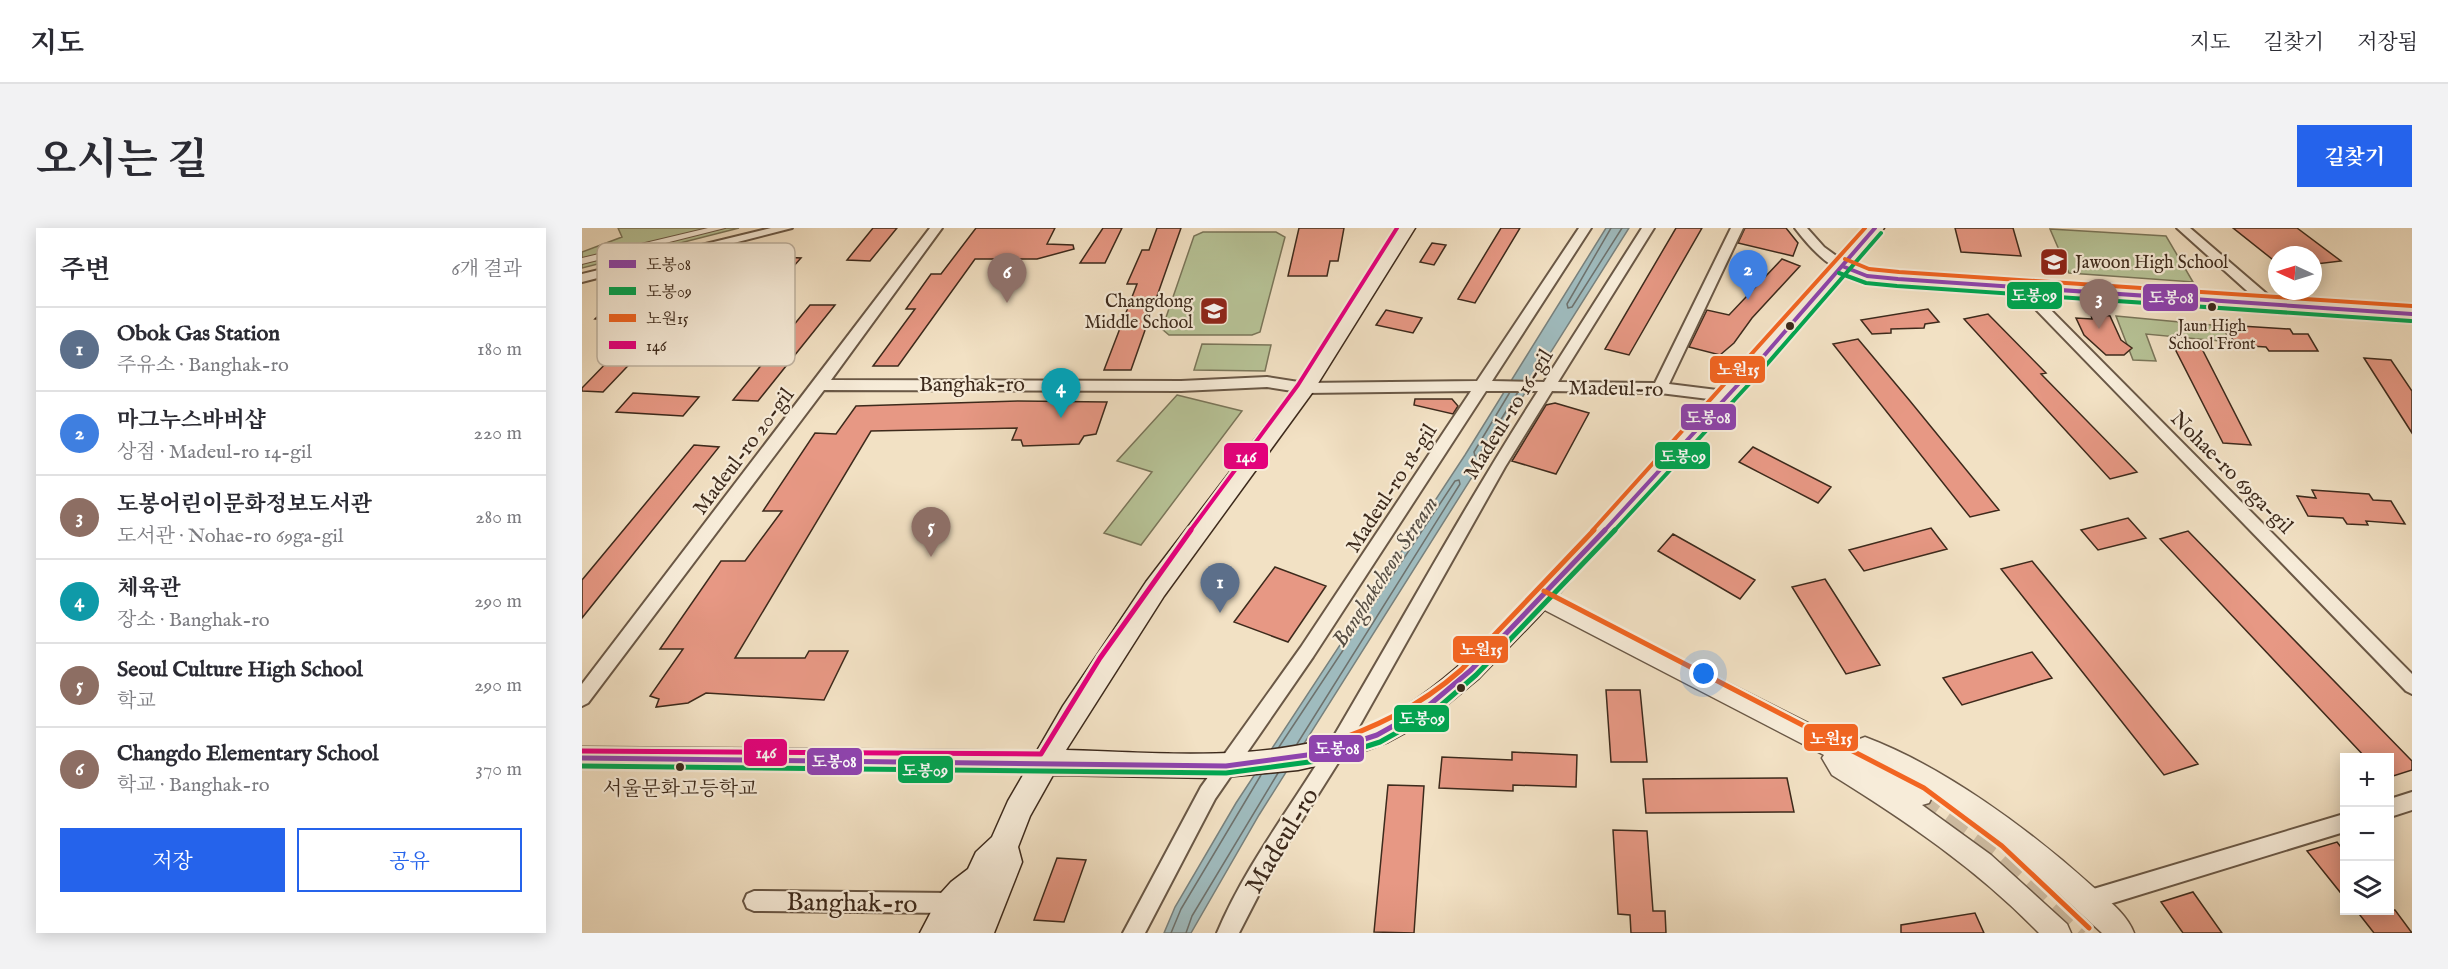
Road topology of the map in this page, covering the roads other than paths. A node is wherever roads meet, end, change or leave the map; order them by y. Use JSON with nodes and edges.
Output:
{"nodes":[{"id":1,"x":720,"y":228,"type":"edge"},
{"id":2,"x":786,"y":228,"type":"edge"},
{"id":3,"x":936,"y":228,"type":"edge"},
{"id":4,"x":1406,"y":228,"type":"edge"},
{"id":5,"x":1585,"y":228,"type":"edge"},
{"id":6,"x":1648,"y":228,"type":"edge"},
{"id":7,"x":1737,"y":228,"type":"edge"},
{"id":8,"x":1802,"y":228,"type":"edge"},
{"id":9,"x":1875,"y":228,"type":"edge"},
{"id":10,"x":2183,"y":228,"type":"edge"},
{"id":11,"x":657,"y":243,"type":"edge"},
{"id":12,"x":725,"y":243,"type":"edge"},
{"id":13,"x":597,"y":257,"type":"edge"},
{"id":14,"x":582,"y":261,"type":"edge"},
{"id":15,"x":1842,"y":266,"type":"junction"},
{"id":16,"x":597,"y":274,"type":"edge"},
{"id":17,"x":582,"y":278,"type":"edge"},
{"id":18,"x":2021,"y":287,"type":"junction"},
{"id":19,"x":2270,"y":304,"type":"junction"},
{"id":20,"x":2412,"y":314,"type":"edge"},
{"id":21,"x":819,"y":385,"type":"junction"},
{"id":22,"x":1489,"y":386,"type":"junction"},
{"id":23,"x":1546,"y":386,"type":"junction"},
{"id":24,"x":1305,"y":388,"type":"junction"},
{"id":25,"x":1660,"y":388,"type":"junction"},
{"id":26,"x":1725,"y":396,"type":"junction"},
{"id":27,"x":1541,"y":598,"type":"junction"},
{"id":28,"x":2412,"y":686,"type":"edge"},
{"id":29,"x":582,"y":698,"type":"edge"},
{"id":30,"x":1821,"y":742,"type":"junction"},
{"id":31,"x":1329,"y":751,"type":"junction"},
{"id":32,"x":582,"y":758,"type":"edge"},
{"id":33,"x":1045,"y":762,"type":"junction"},
{"id":34,"x":1238,"y":765,"type":"junction"},
{"id":35,"x":1920,"y":795,"type":"tunnel mouth"},
{"id":36,"x":2412,"y":801,"type":"edge"},
{"id":37,"x":2393,"y":807,"type":"edge"},
{"id":38,"x":2340,"y":824,"type":"edge"},
{"id":39,"x":987,"y":884,"type":"junction"},
{"id":40,"x":2090,"y":900,"type":"junction"},
{"id":41,"x":754,"y":901,"type":"dead end"},
{"id":42,"x":950,"y":903,"type":"junction"},
{"id":43,"x":935,"y":933,"type":"edge"},
{"id":44,"x":956,"y":933,"type":"edge"},
{"id":45,"x":979,"y":933,"type":"edge"},
{"id":46,"x":992,"y":933,"type":"edge"},
{"id":47,"x":1134,"y":933,"type":"edge"},
{"id":48,"x":1228,"y":933,"type":"edge"},
{"id":49,"x":2058,"y":933,"type":"edge"},
{"id":50,"x":2121,"y":933,"type":"edge"}],
"edges":[{"from":1,"to":11,"type":"street"},
{"from":2,"to":12,"type":"street"},
{"from":3,"to":21,"type":"street","name":"Madeul-ro 20-gil"},
{"from":4,"to":24,"type":"main road"},
{"from":5,"to":22,"type":"street","name":"Madeul-ro 18-gil"},
{"from":6,"to":23,"type":"street","name":"Madeul-ro 16-gil"},
{"from":7,"to":25,"type":"street"},
{"from":8,"to":15,"type":"street"},
{"from":9,"to":15,"type":"main road"},
{"from":10,"to":19,"type":"street"},
{"from":13,"to":14,"type":"street"},
{"from":15,"to":18,"type":"main road"},
{"from":15,"to":26,"type":"main road"},
{"from":16,"to":17,"type":"street"},
{"from":18,"to":19,"type":"main road"},
{"from":18,"to":28,"type":"street","name":"Nohae-ro 69ga-gil"},
{"from":19,"to":20,"type":"main road"},
{"from":21,"to":24,"type":"street","name":"Banghak-ro"},
{"from":21,"to":29,"type":"street","name":"Madeul-ro 20-gil"},
{"from":22,"to":23,"type":"street","name":"Madeul-ro"},
{"from":22,"to":24,"type":"street","name":"Banghak-ro"},
{"from":22,"to":34,"type":"street","name":"Madeul-ro 18-gil"},
{"from":23,"to":25,"type":"street","name":"Madeul-ro"},
{"from":23,"to":31,"type":"street","name":"Madeul-ro 16-gil"},
{"from":24,"to":33,"type":"main road"},
{"from":25,"to":26,"type":"street","name":"Madeul-ro"},
{"from":26,"to":27,"type":"main road"},
{"from":27,"to":30,"type":"street"},
{"from":27,"to":31,"type":"main road"},
{"from":30,"to":35,"type":"street"},
{"from":30,"to":40,"type":"street"},
{"from":30,"to":49,"type":"street"},
{"from":31,"to":34,"type":"main road"},
{"from":31,"to":48,"type":"street","name":"Madeul-ro"},
{"from":32,"to":33,"type":"street"},
{"from":33,"to":34,"type":"main road"},
{"from":33,"to":39,"type":"main road"},
{"from":34,"to":47,"type":"street"},
{"from":36,"to":37,"type":"street"},
{"from":38,"to":40,"type":"street"},
{"from":39,"to":42,"type":"main road"},
{"from":39,"to":44,"type":"main road"},
{"from":39,"to":45,"type":"main road"},
{"from":39,"to":46,"type":"main road"},
{"from":40,"to":50,"type":"street"},
{"from":41,"to":42,"type":"street","name":"Banghak-ro"},
{"from":42,"to":43,"type":"main road"}]}
